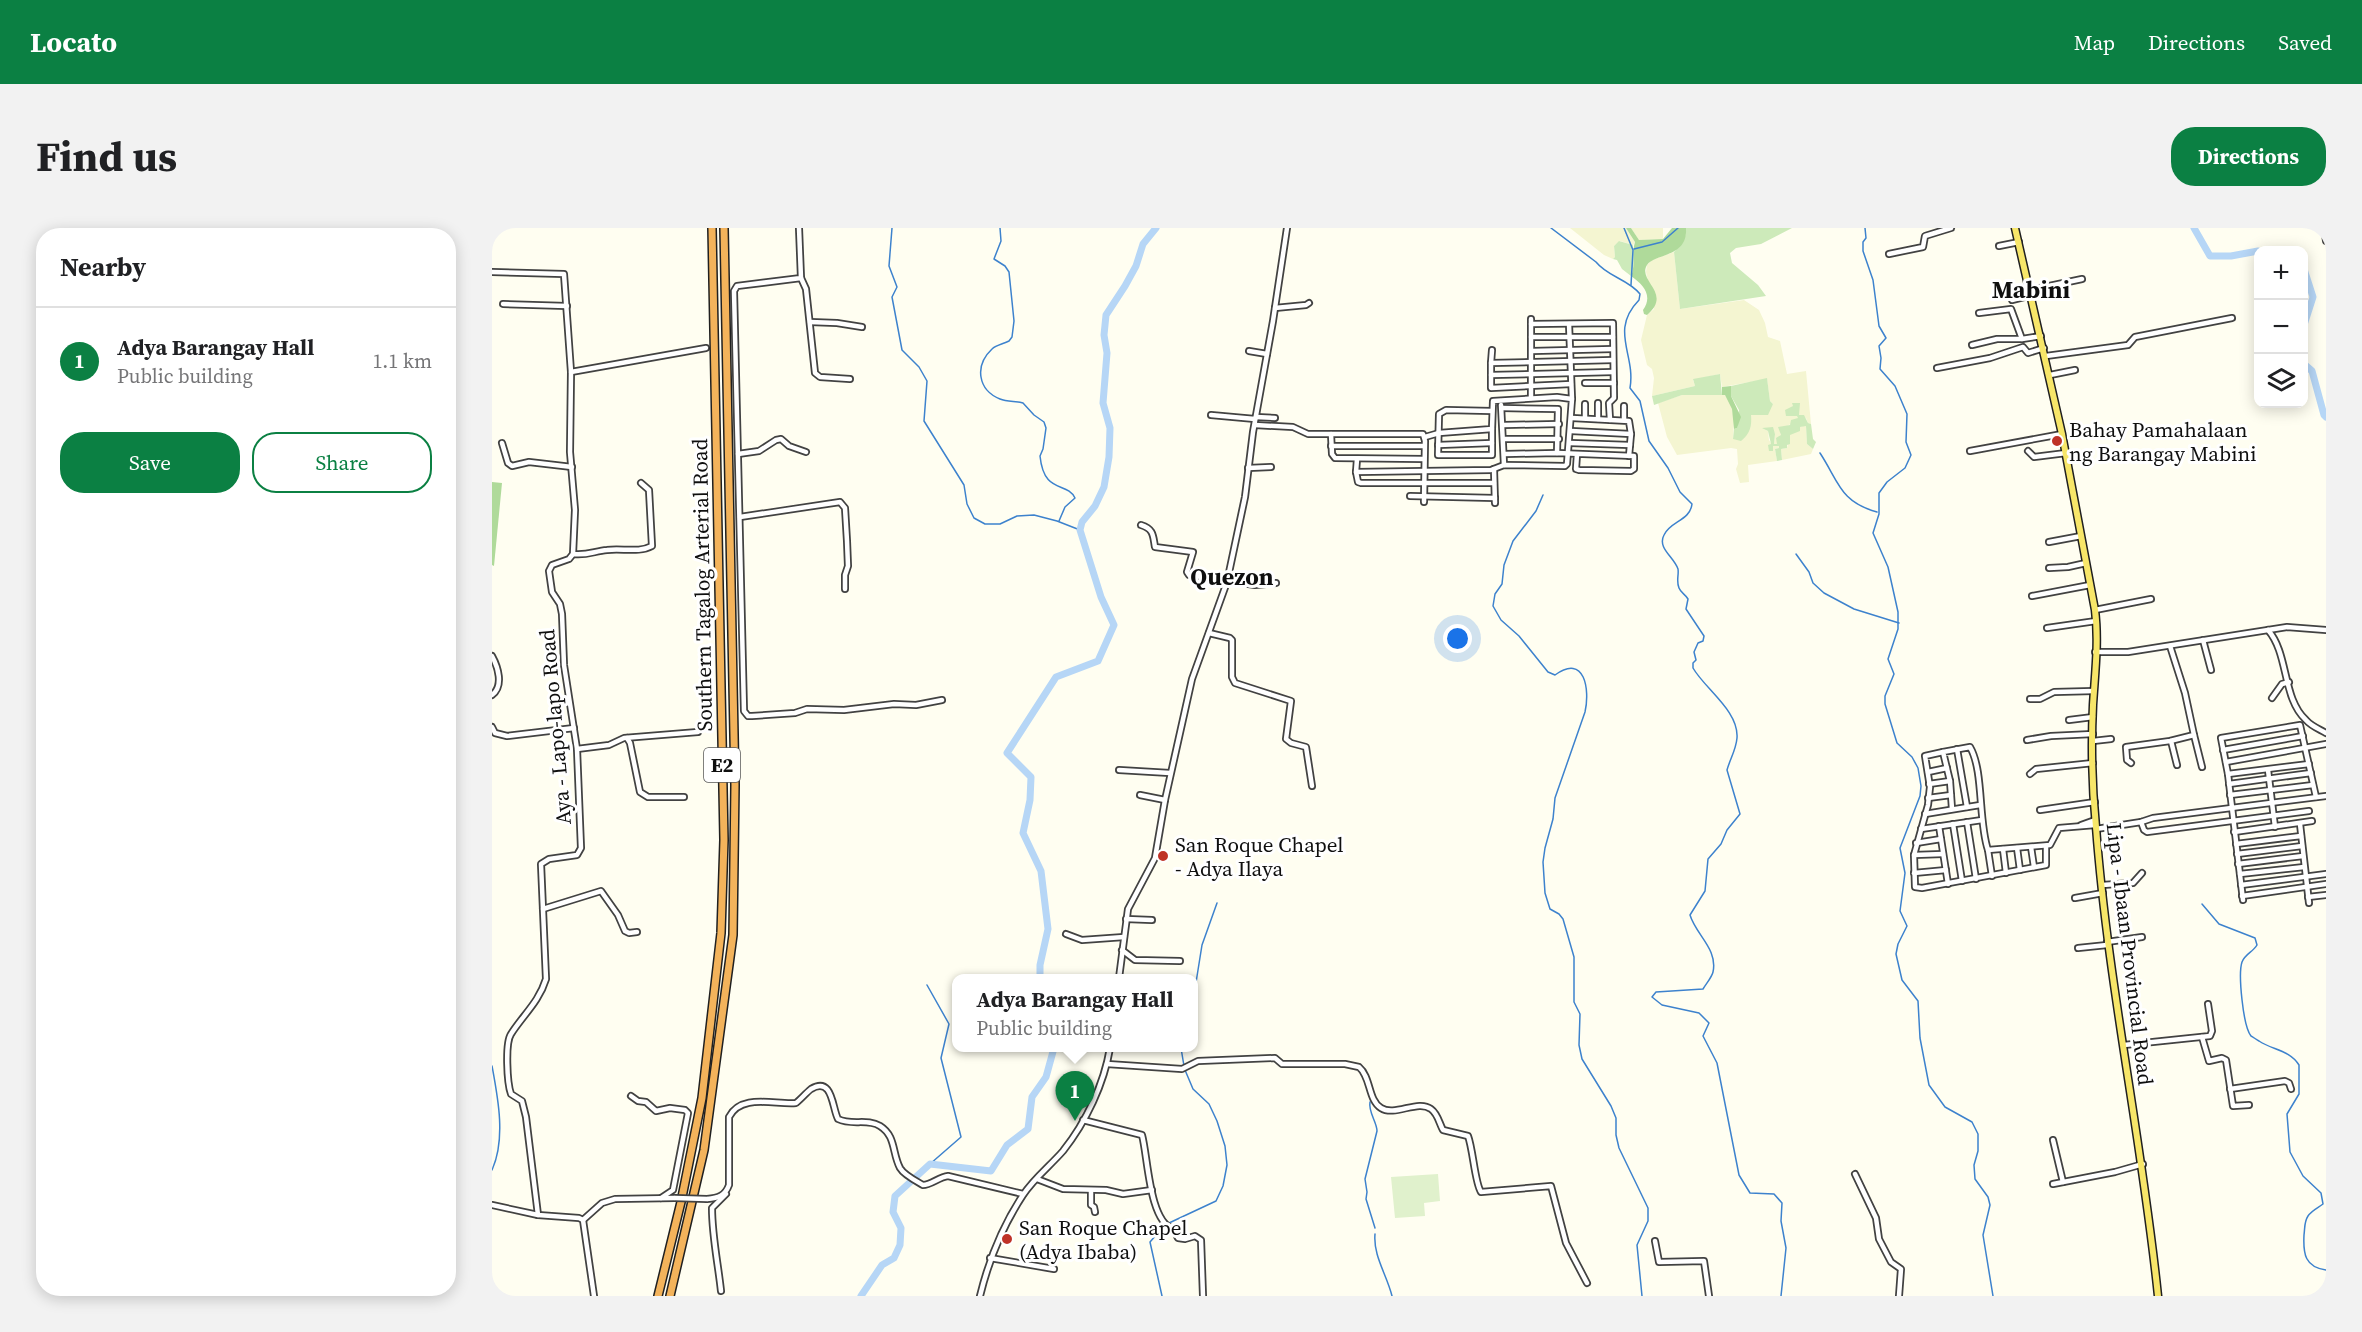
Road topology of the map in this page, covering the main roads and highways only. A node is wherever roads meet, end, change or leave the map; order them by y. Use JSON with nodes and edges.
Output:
{"nodes":[{"id":1,"x":712,"y":228,"type":"edge"},
{"id":2,"x":724,"y":228,"type":"edge"},
{"id":3,"x":2015,"y":228,"type":"edge"},
{"id":4,"x":658,"y":1296,"type":"edge"},
{"id":5,"x":670,"y":1296,"type":"edge"},
{"id":6,"x":2158,"y":1296,"type":"edge"}],
"edges":[{"from":1,"to":4,"type":"highway","name":"Southern Tagalog Arterial Road","number":"E2"},
{"from":2,"to":5,"type":"highway","name":"Southern Tagalog Arterial Road","number":"E2"},
{"from":3,"to":6,"type":"main road","name":"Lipa - Ibaan Provincial Road"}]}
